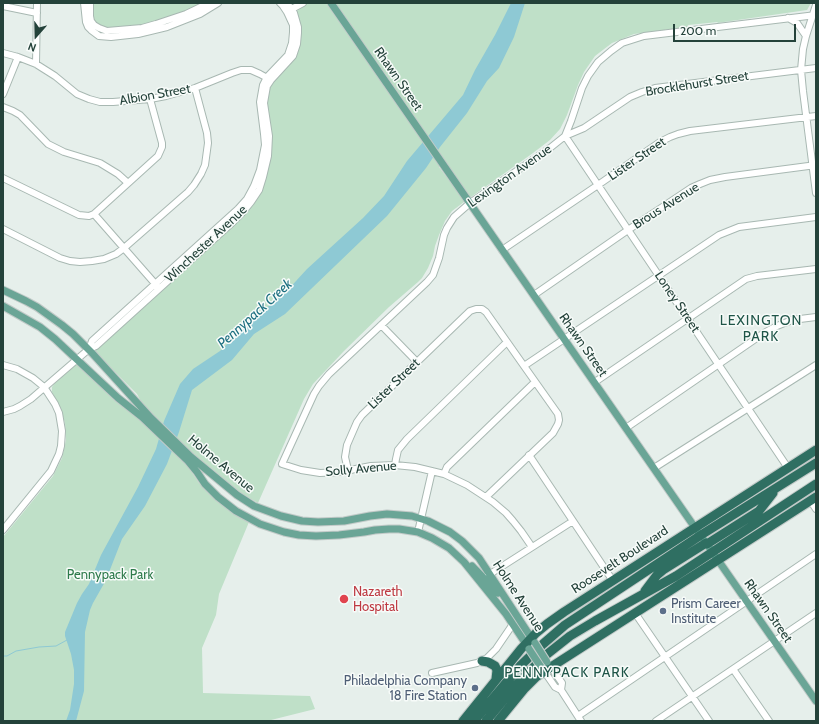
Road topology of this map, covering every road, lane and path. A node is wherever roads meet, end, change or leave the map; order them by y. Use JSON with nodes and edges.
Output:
{"nodes":[{"id":1,"x":37,"y":3,"type":"edge"},
{"id":2,"x":84,"y":3,"type":"edge"},
{"id":3,"x":90,"y":3,"type":"edge"},
{"id":4,"x":209,"y":3,"type":"edge"},
{"id":5,"x":218,"y":3,"type":"edge"},
{"id":6,"x":303,"y":3,"type":"edge"},
{"id":7,"x":331,"y":3,"type":"edge"},
{"id":8,"x":816,"y":5,"type":"edge"},
{"id":9,"x":3,"y":6,"type":"edge"},
{"id":10,"x":286,"y":6,"type":"edge"},
{"id":11,"x":199,"y":11,"type":"junction"},
{"id":12,"x":37,"y":13,"type":"junction"},
{"id":13,"x":814,"y":15,"type":"edge"},
{"id":14,"x":788,"y":18,"type":"junction"},
{"id":15,"x":105,"y":34,"type":"junction"},
{"id":16,"x":806,"y":36,"type":"junction"},
{"id":17,"x":3,"y":53,"type":"edge"},
{"id":18,"x":18,"y":57,"type":"junction"},
{"id":19,"x":36,"y":64,"type":"junction"},
{"id":20,"x":816,"y":68,"type":"edge"},
{"id":21,"x":801,"y":70,"type":"junction"},
{"id":22,"x":269,"y":78,"type":"junction"},
{"id":23,"x":195,"y":88,"type":"junction"},
{"id":24,"x":3,"y":94,"type":"edge"},
{"id":25,"x":150,"y":99,"type":"junction"},
{"id":26,"x":3,"y":108,"type":"edge"},
{"id":27,"x":816,"y":116,"type":"edge"},
{"id":28,"x":806,"y":117,"type":"junction"},
{"id":29,"x":565,"y":136,"type":"junction"},
{"id":30,"x":814,"y":165,"type":"edge"},
{"id":31,"x":3,"y":178,"type":"edge"},
{"id":32,"x":128,"y":183,"type":"junction"},
{"id":33,"x":598,"y":185,"type":"junction"},
{"id":34,"x":816,"y":193,"type":"edge"},
{"id":35,"x":470,"y":203,"type":"junction"},
{"id":36,"x":94,"y":214,"type":"junction"},
{"id":37,"x":816,"y":217,"type":"edge"},
{"id":38,"x":3,"y":229,"type":"edge"},
{"id":39,"x":628,"y":230,"type":"junction"},
{"id":40,"x":124,"y":248,"type":"junction"},
{"id":41,"x":502,"y":250,"type":"junction"},
{"id":42,"x":816,"y":269,"type":"edge"},
{"id":43,"x":659,"y":276,"type":"junction"},
{"id":44,"x":157,"y":286,"type":"junction"},
{"id":45,"x":3,"y":290,"type":"edge"},
{"id":46,"x":534,"y":295,"type":"junction"},
{"id":47,"x":19,"y":298,"type":"junction"},
{"id":48,"x":3,"y":306,"type":"edge"},
{"id":49,"x":13,"y":311,"type":"junction"},
{"id":50,"x":816,"y":317,"type":"edge"},
{"id":51,"x":688,"y":319,"type":"junction"},
{"id":52,"x":381,"y":325,"type":"junction"},
{"id":53,"x":565,"y":340,"type":"junction"},
{"id":54,"x":507,"y":342,"type":"junction"},
{"id":55,"x":88,"y":349,"type":"junction"},
{"id":56,"x":78,"y":359,"type":"junction"},
{"id":57,"x":417,"y":362,"type":"junction"},
{"id":58,"x":719,"y":364,"type":"junction"},
{"id":59,"x":3,"y":365,"type":"edge"},
{"id":60,"x":816,"y":365,"type":"edge"},
{"id":61,"x":524,"y":366,"type":"junction"},
{"id":62,"x":535,"y":382,"type":"junction"},
{"id":63,"x":595,"y":382,"type":"junction"},
{"id":64,"x":44,"y":387,"type":"junction"},
{"id":65,"x":748,"y":408,"type":"junction"},
{"id":66,"x":3,"y":412,"type":"edge"},
{"id":67,"x":150,"y":420,"type":"junction"},
{"id":68,"x":626,"y":428,"type":"junction"},
{"id":69,"x":816,"y":450,"type":"edge"},
{"id":70,"x":529,"y":455,"type":"junction"},
{"id":71,"x":189,"y":459,"type":"junction"},
{"id":72,"x":816,"y":463,"type":"edge"},
{"id":73,"x":282,"y":464,"type":"joint"},
{"id":74,"x":395,"y":465,"type":"junction"},
{"id":75,"x":654,"y":468,"type":"junction"},
{"id":76,"x":788,"y":468,"type":"junction"},
{"id":77,"x":348,"y":470,"type":"junction"},
{"id":78,"x":432,"y":471,"type":"junction"},
{"id":79,"x":444,"y":474,"type":"junction"},
{"id":80,"x":797,"y":475,"type":"junction"},
{"id":81,"x":816,"y":484,"type":"edge"},
{"id":82,"x":761,"y":485,"type":"junction"},
{"id":83,"x":816,"y":489,"type":"edge"},
{"id":84,"x":803,"y":493,"type":"junction"},
{"id":85,"x":486,"y":497,"type":"junction"},
{"id":86,"x":813,"y":498,"type":"edge"},
{"id":87,"x":816,"y":509,"type":"edge"},
{"id":88,"x":421,"y":518,"type":"junction"},
{"id":89,"x":573,"y":521,"type":"junction"},
{"id":90,"x":3,"y":530,"type":"edge"},
{"id":91,"x":418,"y":532,"type":"junction"},
{"id":92,"x":706,"y":544,"type":"junction"},
{"id":93,"x":532,"y":547,"type":"junction"},
{"id":94,"x":816,"y":554,"type":"edge"},
{"id":95,"x":484,"y":578,"type":"junction"},
{"id":96,"x":613,"y":580,"type":"junction"},
{"id":97,"x":747,"y":602,"type":"junction"},
{"id":98,"x":634,"y":612,"type":"junction"},
{"id":99,"x":816,"y":613,"type":"edge"},
{"id":100,"x":512,"y":624,"type":"junction"},
{"id":101,"x":774,"y":641,"type":"junction"},
{"id":102,"x":530,"y":643,"type":"junction"},
{"id":103,"x":664,"y":657,"type":"junction"},
{"id":104,"x":482,"y":661,"type":"junction"},
{"id":105,"x":546,"y":667,"type":"junction"},
{"id":106,"x":733,"y":669,"type":"junction"},
{"id":107,"x":432,"y":673,"type":"dead end"},
{"id":108,"x":496,"y":679,"type":"junction"},
{"id":109,"x":692,"y":697,"type":"junction"},
{"id":110,"x":816,"y":701,"type":"edge"},
{"id":111,"x":579,"y":718,"type":"edge"},
{"id":112,"x":462,"y":721,"type":"edge"},
{"id":113,"x":474,"y":721,"type":"edge"},
{"id":114,"x":486,"y":721,"type":"edge"},
{"id":115,"x":498,"y":721,"type":"edge"},
{"id":116,"x":656,"y":721,"type":"edge"},
{"id":117,"x":708,"y":721,"type":"edge"},
{"id":118,"x":769,"y":721,"type":"edge"}],
"edges":[{"from":1,"to":12,"type":"street"},
{"from":2,"to":15,"type":"street"},
{"from":3,"to":15,"type":"street"},
{"from":4,"to":11,"type":"street"},
{"from":5,"to":11,"type":"street"},
{"from":6,"to":10,"type":"street"},
{"from":7,"to":35,"type":"main road","name":"Rhawn Street"},
{"from":8,"to":13,"type":"street"},
{"from":9,"to":12,"type":"street"},
{"from":10,"to":22,"type":"street","name":"Winchester Avenue"},
{"from":11,"to":15,"type":"street"},
{"from":12,"to":19,"type":"street"},
{"from":13,"to":14,"type":"street","name":"Lexington Avenue"},
{"from":13,"to":16,"type":"street"},
{"from":14,"to":16,"type":"street"},
{"from":14,"to":29,"type":"street","name":"Lexington Avenue"},
{"from":16,"to":21,"type":"street"},
{"from":17,"to":18,"type":"street","name":"Albion Street"},
{"from":18,"to":19,"type":"street","name":"Albion Street"},
{"from":18,"to":24,"type":"street"},
{"from":19,"to":25,"type":"street","name":"Albion Street"},
{"from":20,"to":21,"type":"street","name":"Brocklehurst Street"},
{"from":21,"to":28,"type":"street"},
{"from":21,"to":29,"type":"street","name":"Brocklehurst Street"},
{"from":22,"to":23,"type":"street","name":"Albion Street"},
{"from":22,"to":44,"type":"street","name":"Winchester Avenue"},
{"from":23,"to":25,"type":"street","name":"Albion Street"},
{"from":23,"to":40,"type":"street"},
{"from":25,"to":32,"type":"street"},
{"from":26,"to":32,"type":"street"},
{"from":27,"to":28,"type":"street","name":"Lister Street"},
{"from":28,"to":30,"type":"street"},
{"from":28,"to":33,"type":"street","name":"Lister Street"},
{"from":29,"to":33,"type":"street","name":"Loney Street"},
{"from":29,"to":35,"type":"street","name":"Lexington Avenue"},
{"from":30,"to":34,"type":"street"},
{"from":30,"to":39,"type":"street","name":"Brous Avenue"},
{"from":31,"to":36,"type":"street"},
{"from":32,"to":36,"type":"street"},
{"from":33,"to":39,"type":"street","name":"Loney Street"},
{"from":33,"to":41,"type":"street","name":"Lister Street"},
{"from":35,"to":41,"type":"main road","name":"Rhawn Street"},
{"from":35,"to":52,"type":"street","name":"Lexington Avenue"},
{"from":36,"to":40,"type":"street"},
{"from":37,"to":43,"type":"street"},
{"from":38,"to":40,"type":"street"},
{"from":39,"to":43,"type":"street","name":"Loney Street"},
{"from":39,"to":46,"type":"street","name":"Brous Avenue"},
{"from":40,"to":44,"type":"street"},
{"from":41,"to":46,"type":"main road","name":"Rhawn Street"},
{"from":42,"to":51,"type":"street"},
{"from":43,"to":51,"type":"street","name":"Loney Street"},
{"from":43,"to":53,"type":"street"},
{"from":44,"to":55,"type":"street","name":"Winchester Avenue"},
{"from":45,"to":47,"type":"main road","name":"Holme Avenue"},
{"from":46,"to":53,"type":"main road","name":"Rhawn Street"},
{"from":47,"to":49,"type":"main road"},
{"from":47,"to":55,"type":"main road","name":"Holme Avenue"},
{"from":48,"to":49,"type":"main road","name":"Holme Avenue"},
{"from":49,"to":56,"type":"main road","name":"Holme Avenue"},
{"from":50,"to":58,"type":"street"},
{"from":51,"to":58,"type":"street","name":"Loney Street"},
{"from":51,"to":63,"type":"street"},
{"from":52,"to":57,"type":"street"},
{"from":52,"to":73,"type":"street","name":"Lexington Avenue"},
{"from":53,"to":61,"type":"street"},
{"from":53,"to":63,"type":"main road","name":"Rhawn Street"},
{"from":54,"to":57,"type":"street","name":"Lister Street"},
{"from":54,"to":61,"type":"street"},
{"from":54,"to":74,"type":"street"},
{"from":55,"to":56,"type":"street","name":"Winchester Avenue"},
{"from":55,"to":67,"type":"main road","name":"Holme Avenue"},
{"from":56,"to":64,"type":"street","name":"Winchester Avenue"},
{"from":56,"to":67,"type":"main road","name":"Holme Avenue"},
{"from":57,"to":77,"type":"street","name":"Lister Street"},
{"from":58,"to":65,"type":"street","name":"Loney Street"},
{"from":58,"to":68,"type":"street"},
{"from":59,"to":64,"type":"street"},
{"from":60,"to":65,"type":"street"},
{"from":61,"to":62,"type":"street"},
{"from":62,"to":70,"type":"street"},
{"from":62,"to":79,"type":"street"},
{"from":63,"to":68,"type":"main road","name":"Rhawn Street"},
{"from":64,"to":66,"type":"street","name":"Winchester Avenue"},
{"from":64,"to":90,"type":"street"},
{"from":65,"to":75,"type":"street"},
{"from":65,"to":76,"type":"street","name":"Loney Street"},
{"from":67,"to":71,"type":"main road","name":"Holme Avenue"},
{"from":68,"to":75,"type":"main road","name":"Rhawn Street"},
{"from":69,"to":76,"type":"highway","name":"Roosevelt Boulevard"},
{"from":70,"to":85,"type":"street"},
{"from":70,"to":89,"type":"street"},
{"from":71,"to":88,"type":"main road","name":"Holme Avenue"},
{"from":71,"to":91,"type":"main road","name":"Holme Avenue"},
{"from":72,"to":80,"type":"highway"},
{"from":73,"to":77,"type":"street","name":"Solly Avenue"},
{"from":74,"to":77,"type":"street","name":"Solly Avenue"},
{"from":74,"to":78,"type":"street","name":"Solly Avenue"},
{"from":75,"to":92,"type":"main road","name":"Rhawn Street"},
{"from":76,"to":82,"type":"highway","name":"Roosevelt Boulevard"},
{"from":78,"to":79,"type":"street","name":"Solly Avenue"},
{"from":78,"to":88,"type":"street"},
{"from":79,"to":85,"type":"street","name":"Solly Avenue"},
{"from":80,"to":82,"type":"highway"},
{"from":80,"to":92,"type":"highway"},
{"from":81,"to":84,"type":"highway","name":"Roosevelt Boulevard"},
{"from":82,"to":92,"type":"highway","name":"Roosevelt Boulevard"},
{"from":83,"to":84,"type":"highway"},
{"from":84,"to":92,"type":"highway","name":"Roosevelt Boulevard"},
{"from":85,"to":93,"type":"street","name":"Solly Avenue"},
{"from":86,"to":87,"type":"street"},
{"from":86,"to":92,"type":"highway","name":"Roosevelt Boulevard"},
{"from":88,"to":91,"type":"street"},
{"from":88,"to":95,"type":"main road","name":"Holme Avenue"},
{"from":89,"to":93,"type":"street"},
{"from":89,"to":96,"type":"street"},
{"from":91,"to":95,"type":"main road","name":"Holme Avenue"},
{"from":92,"to":96,"type":"highway","name":"Roosevelt Boulevard"},
{"from":92,"to":97,"type":"main road","name":"Rhawn Street"},
{"from":92,"to":98,"type":"highway","name":"Roosevelt Boulevard"},
{"from":92,"to":113,"type":"highway","name":"Roosevelt Boulevard"},
{"from":92,"to":114,"type":"highway"},
{"from":93,"to":95,"type":"street"},
{"from":94,"to":97,"type":"street"},
{"from":95,"to":100,"type":"main road","name":"Holme Avenue"},
{"from":95,"to":102,"type":"main road","name":"Holme Avenue"},
{"from":96,"to":102,"type":"highway","name":"Roosevelt Boulevard"},
{"from":97,"to":101,"type":"main road","name":"Rhawn Street"},
{"from":97,"to":103,"type":"street"},
{"from":98,"to":103,"type":"street"},
{"from":98,"to":105,"type":"highway","name":"Roosevelt Boulevard"},
{"from":99,"to":101,"type":"street"},
{"from":100,"to":102,"type":"main road","name":"Holme Avenue"},
{"from":100,"to":104,"type":"street"},
{"from":101,"to":106,"type":"street"},
{"from":101,"to":110,"type":"main road","name":"Rhawn Street"},
{"from":102,"to":105,"type":"main road","name":"Holme Avenue","bridge":true},
{"from":102,"to":108,"type":"highway","name":"Roosevelt Boulevard"},
{"from":103,"to":109,"type":"street"},
{"from":103,"to":111,"type":"street"},
{"from":104,"to":107,"type":"street"},
{"from":104,"to":108,"type":"highway"},
{"from":105,"to":111,"type":"street"},
{"from":105,"to":115,"type":"highway","name":"Roosevelt Boulevard"},
{"from":106,"to":109,"type":"street"},
{"from":106,"to":118,"type":"street"},
{"from":108,"to":112,"type":"highway","name":"Roosevelt Boulevard"},
{"from":109,"to":116,"type":"street"},
{"from":109,"to":117,"type":"street"}]}
